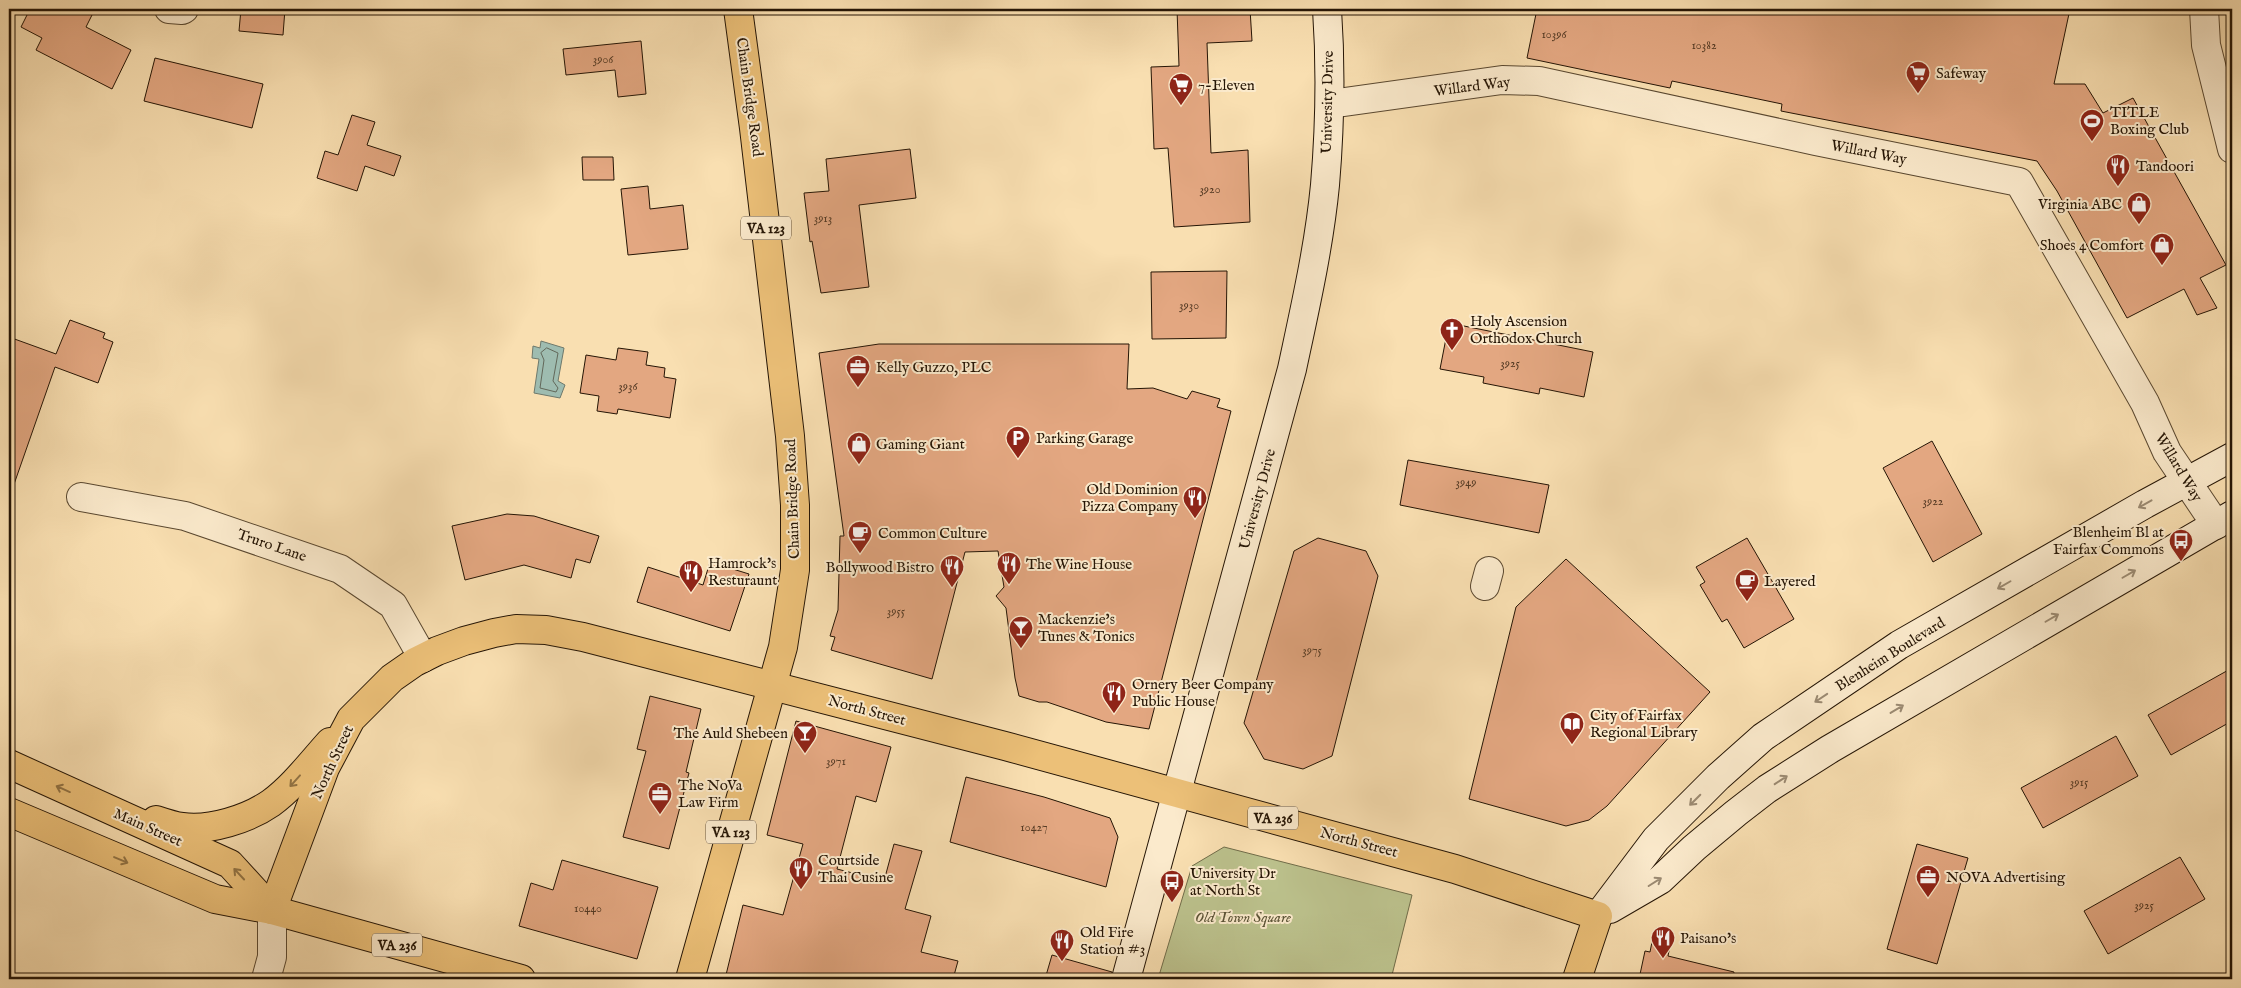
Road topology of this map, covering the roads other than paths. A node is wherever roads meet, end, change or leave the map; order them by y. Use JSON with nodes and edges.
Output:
{"nodes":[{"id":1,"x":169,"y":9,"type":"edge"},
{"id":2,"x":184,"y":9,"type":"edge"},
{"id":3,"x":738,"y":9,"type":"edge"},
{"id":4,"x":1327,"y":9,"type":"edge"},
{"id":5,"x":2204,"y":9,"type":"edge"},
{"id":6,"x":1330,"y":104,"type":"junction"},
{"id":7,"x":2232,"y":149,"type":"edge"},
{"id":8,"x":2232,"y":457,"type":"edge"},
{"id":9,"x":2188,"y":482,"type":"junction"},
{"id":10,"x":81,"y":497,"type":"dead end"},
{"id":11,"x":2224,"y":520,"type":"edge"},
{"id":12,"x":423,"y":658,"type":"junction"},
{"id":13,"x":771,"y":684,"type":"junction"},
{"id":14,"x":351,"y":719,"type":"junction"},
{"id":15,"x":9,"y":764,"type":"edge"},
{"id":16,"x":1176,"y":792,"type":"junction"},
{"id":17,"x":108,"y":809,"type":"junction"},
{"id":18,"x":9,"y":812,"type":"edge"},
{"id":19,"x":272,"y":910,"type":"junction"},
{"id":20,"x":1598,"y":916,"type":"junction"},
{"id":21,"x":266,"y":979,"type":"edge"},
{"id":22,"x":521,"y":979,"type":"edge"},
{"id":23,"x":690,"y":979,"type":"edge"},
{"id":24,"x":1126,"y":979,"type":"edge"},
{"id":25,"x":1577,"y":979,"type":"edge"}],
"edges":[{"from":1,"to":2,"type":"street"},
{"from":3,"to":13,"type":"main road","name":"Chain Bridge Road","number":"VA 123"},
{"from":4,"to":6,"type":"street","name":"University Drive"},
{"from":5,"to":7,"type":"street"},
{"from":6,"to":9,"type":"street","name":"Willard Way"},
{"from":6,"to":16,"type":"street","name":"University Drive"},
{"from":8,"to":9,"type":"street","name":"Blenheim Boulevard"},
{"from":9,"to":11,"type":"street","name":"Willard Way"},
{"from":9,"to":20,"type":"street","name":"Blenheim Boulevard","one_way":true},
{"from":10,"to":12,"type":"street","name":"Truro Lane"},
{"from":20,"to":11,"type":"street","one_way":true},
{"from":12,"to":13,"type":"main road","name":"North Street"},
{"from":12,"to":14,"type":"main road","name":"North Street"},
{"from":13,"to":16,"type":"main road","name":"North Street","number":"VA 236"},
{"from":13,"to":23,"type":"main road","name":"Chain Bridge Road","number":"VA 123"},
{"from":14,"to":17,"type":"main road","one_way":true},
{"from":14,"to":19,"type":"main road","name":"North Street"},
{"from":17,"to":15,"type":"main road","name":"Main Street","one_way":true},
{"from":16,"to":20,"type":"main road","name":"North Street","number":"VA 236"},
{"from":16,"to":24,"type":"street","name":"University Drive"},
{"from":19,"to":17,"type":"main road","name":"Main Street","one_way":true},
{"from":18,"to":19,"type":"main road","number":"VA 236","one_way":true},
{"from":19,"to":21,"type":"street"},
{"from":19,"to":22,"type":"main road","number":"VA 236"},
{"from":20,"to":25,"type":"main road","name":"Blenheim Boulevard"}]}
